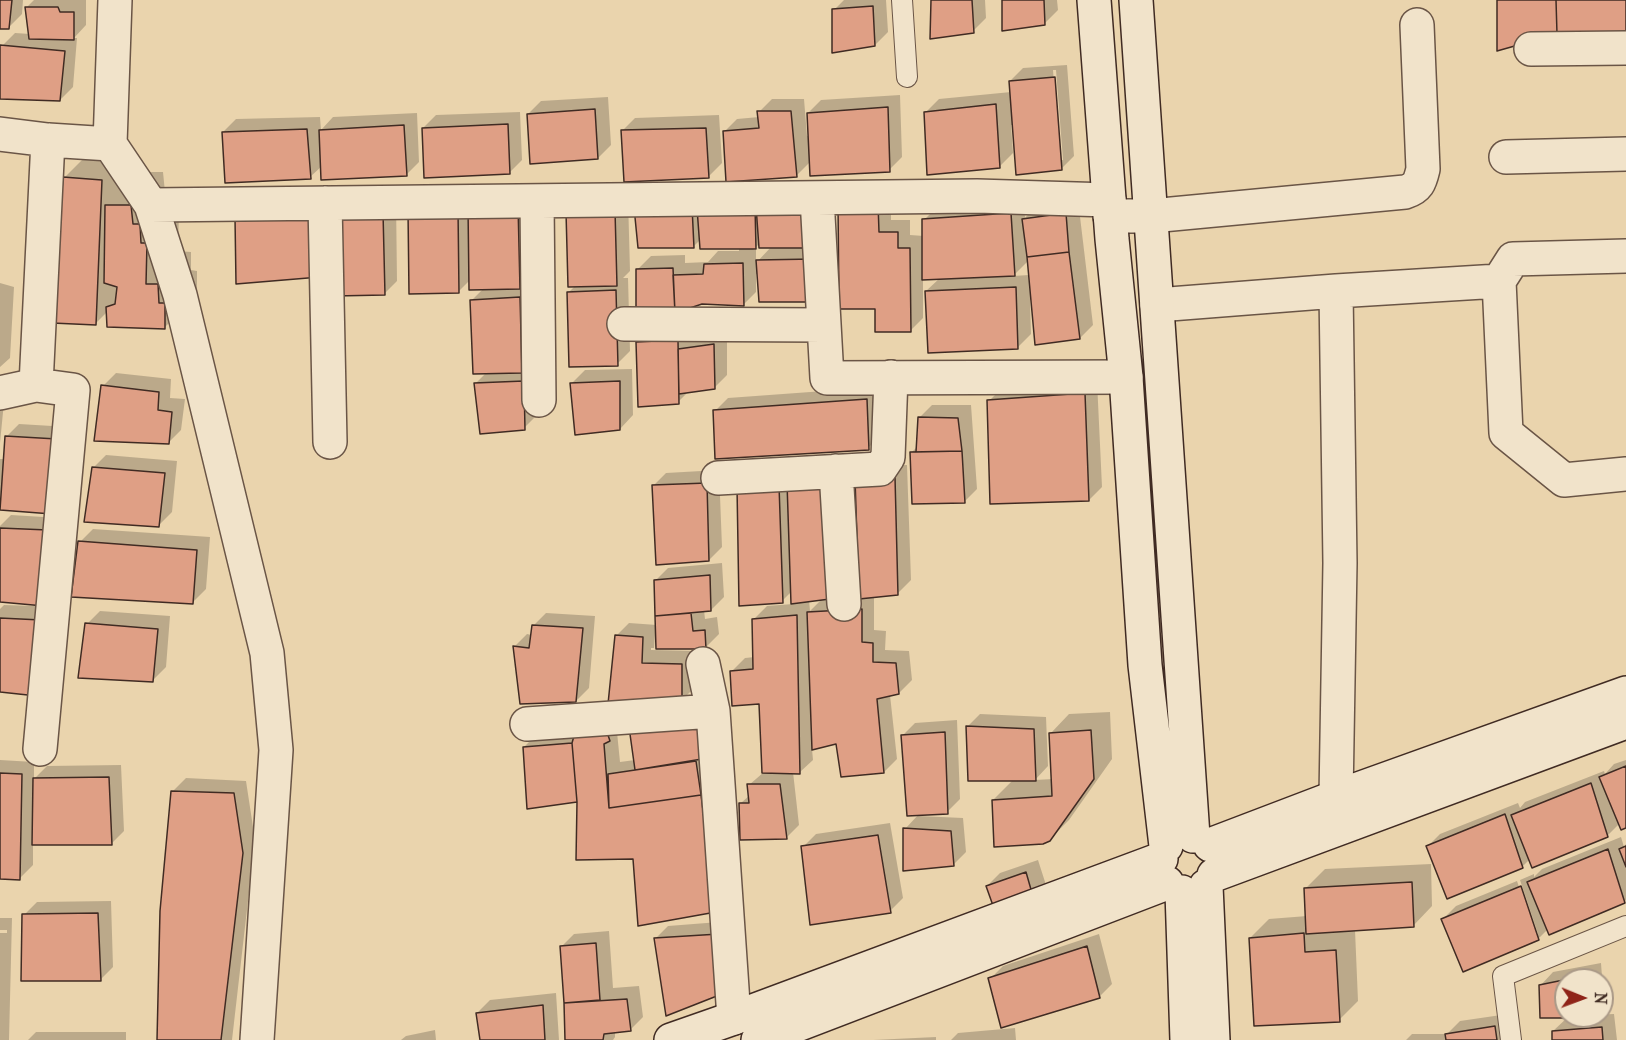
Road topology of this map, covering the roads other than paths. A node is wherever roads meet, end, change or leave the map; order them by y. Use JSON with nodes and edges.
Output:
{"nodes":[{"id":1,"x":115,"y":0,"type":"edge"},
{"id":2,"x":902,"y":0,"type":"edge"},
{"id":3,"x":1094,"y":0,"type":"edge"},
{"id":4,"x":1136,"y":0,"type":"edge"},
{"id":5,"x":1418,"y":25,"type":"dead end"},
{"id":6,"x":1626,"y":48,"type":"edge"},
{"id":7,"x":1531,"y":49,"type":"dead end"},
{"id":8,"x":907,"y":77,"type":"dead end"},
{"id":9,"x":0,"y":134,"type":"edge"},
{"id":10,"x":48,"y":140,"type":"junction"},
{"id":11,"x":110,"y":144,"type":"junction"},
{"id":12,"x":1626,"y":154,"type":"edge"},
{"id":13,"x":1506,"y":157,"type":"dead end"},
{"id":14,"x":817,"y":198,"type":"junction"},
{"id":15,"x":537,"y":201,"type":"junction"},
{"id":16,"x":325,"y":203,"type":"junction"},
{"id":17,"x":151,"y":205,"type":"junction"},
{"id":18,"x":1109,"y":208,"type":"junction"},
{"id":19,"x":1151,"y":216,"type":"junction"},
{"id":20,"x":1626,"y":256,"type":"edge"},
{"id":21,"x":1499,"y":281,"type":"junction"},
{"id":22,"x":1335,"y":291,"type":"junction"},
{"id":23,"x":1157,"y":305,"type":"junction"},
{"id":24,"x":624,"y":324,"type":"dead end"},
{"id":25,"x":825,"y":325,"type":"junction"},
{"id":26,"x":891,"y":377,"type":"junction"},
{"id":27,"x":1126,"y":377,"type":"junction"},
{"id":28,"x":36,"y":385,"type":"junction"},
{"id":29,"x":0,"y":393,"type":"edge"},
{"id":30,"x":539,"y":400,"type":"dead end"},
{"id":31,"x":330,"y":442,"type":"dead end"},
{"id":32,"x":837,"y":471,"type":"junction"},
{"id":33,"x":1626,"y":474,"type":"edge"},
{"id":34,"x":718,"y":478,"type":"dead end"},
{"id":35,"x":844,"y":604,"type":"dead end"},
{"id":36,"x":703,"y":664,"type":"dead end"},
{"id":37,"x":1626,"y":693,"type":"edge"},
{"id":38,"x":713,"y":711,"type":"junction"},
{"id":39,"x":1626,"y":722,"type":"edge"},
{"id":40,"x":527,"y":724,"type":"dead end"},
{"id":41,"x":40,"y":749,"type":"dead end"},
{"id":42,"x":1336,"y":797,"type":"junction"},
{"id":43,"x":1187,"y":865,"type":"junction"},
{"id":44,"x":1626,"y":926,"type":"edge"},
{"id":45,"x":746,"y":1029,"type":"edge"},
{"id":46,"x":257,"y":1040,"type":"edge"},
{"id":47,"x":671,"y":1040,"type":"edge"},
{"id":48,"x":1188,"y":1040,"type":"edge"},
{"id":49,"x":1213,"y":1040,"type":"edge"},
{"id":50,"x":1511,"y":1040,"type":"edge"}],
"edges":[{"from":1,"to":11,"type":"street"},
{"from":2,"to":8,"type":"lane"},
{"from":3,"to":18,"type":"street"},
{"from":4,"to":19,"type":"street"},
{"from":5,"to":19,"type":"street"},
{"from":6,"to":7,"type":"street"},
{"from":9,"to":10,"type":"street"},
{"from":10,"to":11,"type":"street"},
{"from":10,"to":28,"type":"street"},
{"from":11,"to":17,"type":"street"},
{"from":12,"to":13,"type":"street"},
{"from":14,"to":15,"type":"street"},
{"from":14,"to":18,"type":"street"},
{"from":14,"to":25,"type":"street"},
{"from":15,"to":16,"type":"street"},
{"from":15,"to":30,"type":"street"},
{"from":16,"to":17,"type":"street"},
{"from":16,"to":31,"type":"street"},
{"from":17,"to":46,"type":"street"},
{"from":18,"to":19,"type":"street"},
{"from":18,"to":27,"type":"street"},
{"from":19,"to":23,"type":"street"},
{"from":20,"to":21,"type":"street"},
{"from":21,"to":22,"type":"street"},
{"from":21,"to":33,"type":"street"},
{"from":22,"to":23,"type":"street"},
{"from":22,"to":42,"type":"street"},
{"from":23,"to":43,"type":"street"},
{"from":24,"to":25,"type":"street"},
{"from":25,"to":26,"type":"street"},
{"from":26,"to":27,"type":"street"},
{"from":26,"to":32,"type":"street"},
{"from":27,"to":43,"type":"street"},
{"from":28,"to":29,"type":"street"},
{"from":28,"to":41,"type":"street"},
{"from":32,"to":34,"type":"street"},
{"from":32,"to":35,"type":"street"},
{"from":36,"to":38,"type":"street"},
{"from":37,"to":42,"type":"street"},
{"from":38,"to":40,"type":"street"},
{"from":38,"to":45,"type":"street"},
{"from":39,"to":43,"type":"street"},
{"from":42,"to":43,"type":"street"},
{"from":43,"to":45,"type":"street"},
{"from":43,"to":48,"type":"street"},
{"from":43,"to":49,"type":"street"},
{"from":44,"to":50,"type":"lane"},
{"from":45,"to":47,"type":"street"}]}
